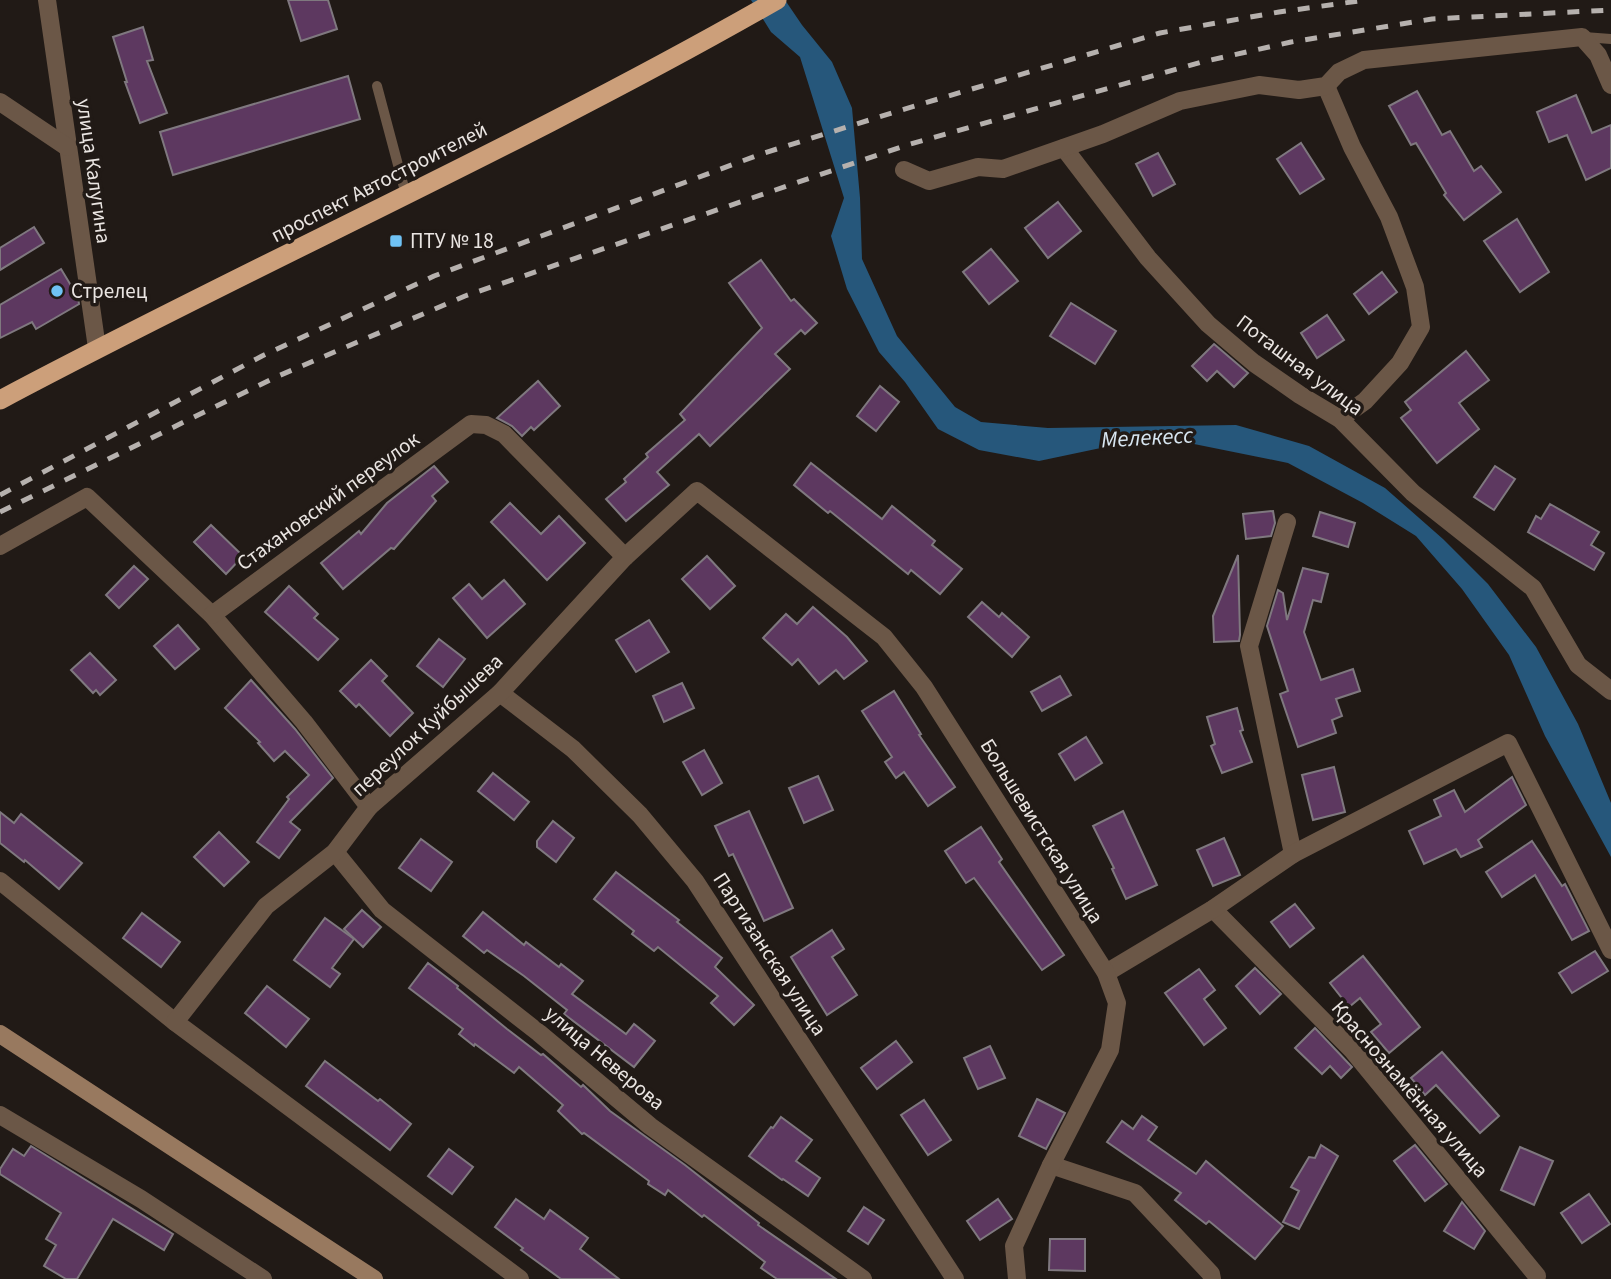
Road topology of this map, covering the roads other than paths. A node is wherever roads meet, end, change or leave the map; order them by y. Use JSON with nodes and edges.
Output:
{"nodes":[{"id":1,"x":47,"y":0,"type":"edge"},
{"id":2,"x":776,"y":0,"type":"edge"},
{"id":3,"x":1582,"y":37,"type":"junction"},
{"id":4,"x":1611,"y":38,"type":"edge"},
{"id":5,"x":1611,"y":85,"type":"edge"},
{"id":6,"x":377,"y":86,"type":"dead end"},
{"id":7,"x":1326,"y":86,"type":"junction"},
{"id":8,"x":0,"y":102,"type":"edge"},
{"id":9,"x":67,"y":147,"type":"junction"},
{"id":10,"x":1064,"y":148,"type":"junction"},
{"id":11,"x":904,"y":170,"type":"dead end"},
{"id":12,"x":406,"y":195,"type":"junction"},
{"id":13,"x":97,"y":348,"type":"junction"},
{"id":14,"x":0,"y":400,"type":"edge"},
{"id":15,"x":1340,"y":419,"type":"junction"},
{"id":16,"x":697,"y":491,"type":"joint"},
{"id":17,"x":1287,"y":522,"type":"dead end"},
{"id":18,"x":0,"y":546,"type":"edge"},
{"id":19,"x":625,"y":557,"type":"junction"},
{"id":20,"x":212,"y":615,"type":"junction"},
{"id":21,"x":1611,"y":691,"type":"edge"},
{"id":22,"x":500,"y":693,"type":"junction"},
{"id":23,"x":369,"y":807,"type":"junction"},
{"id":24,"x":335,"y":852,"type":"junction"},
{"id":25,"x":1293,"y":854,"type":"junction"},
{"id":26,"x":0,"y":881,"type":"edge"},
{"id":27,"x":1213,"y":909,"type":"junction"},
{"id":28,"x":1611,"y":950,"type":"edge"},
{"id":29,"x":1106,"y":972,"type":"junction"},
{"id":30,"x":175,"y":1022,"type":"junction"},
{"id":31,"x":0,"y":1034,"type":"edge"},
{"id":32,"x":0,"y":1115,"type":"edge"},
{"id":33,"x":1051,"y":1165,"type":"junction"},
{"id":34,"x":1537,"y":1276,"type":"dead end"},
{"id":35,"x":263,"y":1279,"type":"edge"},
{"id":36,"x":374,"y":1279,"type":"edge"},
{"id":37,"x":520,"y":1279,"type":"edge"},
{"id":38,"x":863,"y":1279,"type":"edge"},
{"id":39,"x":955,"y":1279,"type":"edge"},
{"id":40,"x":1017,"y":1279,"type":"edge"},
{"id":41,"x":1212,"y":1279,"type":"edge"}],
"edges":[{"from":1,"to":9,"type":"street","name":"улица Калугина"},
{"from":2,"to":12,"type":"highway","name":"проспект Автостроителей"},
{"from":3,"to":4,"type":"lane"},
{"from":3,"to":5,"type":"street"},
{"from":3,"to":7,"type":"street"},
{"from":6,"to":12,"type":"lane"},
{"from":7,"to":10,"type":"street"},
{"from":7,"to":15,"type":"street"},
{"from":8,"to":9,"type":"street"},
{"from":9,"to":13,"type":"street","name":"улица Калугина"},
{"from":10,"to":11,"type":"street"},
{"from":10,"to":15,"type":"street","name":"Поташная улица"},
{"from":12,"to":13,"type":"highway","name":"проспект Автостроителей"},
{"from":13,"to":14,"type":"highway","name":"проспект Автостроителей"},
{"from":15,"to":21,"type":"street","name":"Поташная улица"},
{"from":16,"to":19,"type":"street","name":"переулок Куйбышева"},
{"from":16,"to":29,"type":"street","name":"Большевистская улица"},
{"from":17,"to":25,"type":"street"},
{"from":18,"to":20,"type":"street"},
{"from":19,"to":20,"type":"street","name":"Стахановский переулок"},
{"from":19,"to":22,"type":"street","name":"переулок Куйбышева"},
{"from":20,"to":23,"type":"street"},
{"from":22,"to":23,"type":"street","name":"переулок Куйбышева"},
{"from":22,"to":39,"type":"street","name":"Партизанская улица"},
{"from":23,"to":24,"type":"street","name":"переулок Куйбышева"},
{"from":24,"to":30,"type":"street","name":"переулок Куйбышева"},
{"from":24,"to":38,"type":"street","name":"улица Неверова"},
{"from":25,"to":27,"type":"street"},
{"from":25,"to":28,"type":"street"},
{"from":26,"to":30,"type":"street"},
{"from":27,"to":29,"type":"street"},
{"from":27,"to":34,"type":"street","name":"Краснознамённая улица"},
{"from":29,"to":33,"type":"street","name":"Большевистская улица"},
{"from":30,"to":37,"type":"street"},
{"from":31,"to":36,"type":"main road"},
{"from":32,"to":35,"type":"street"},
{"from":33,"to":40,"type":"street","name":"Большевистская улица"},
{"from":33,"to":41,"type":"street"}]}
